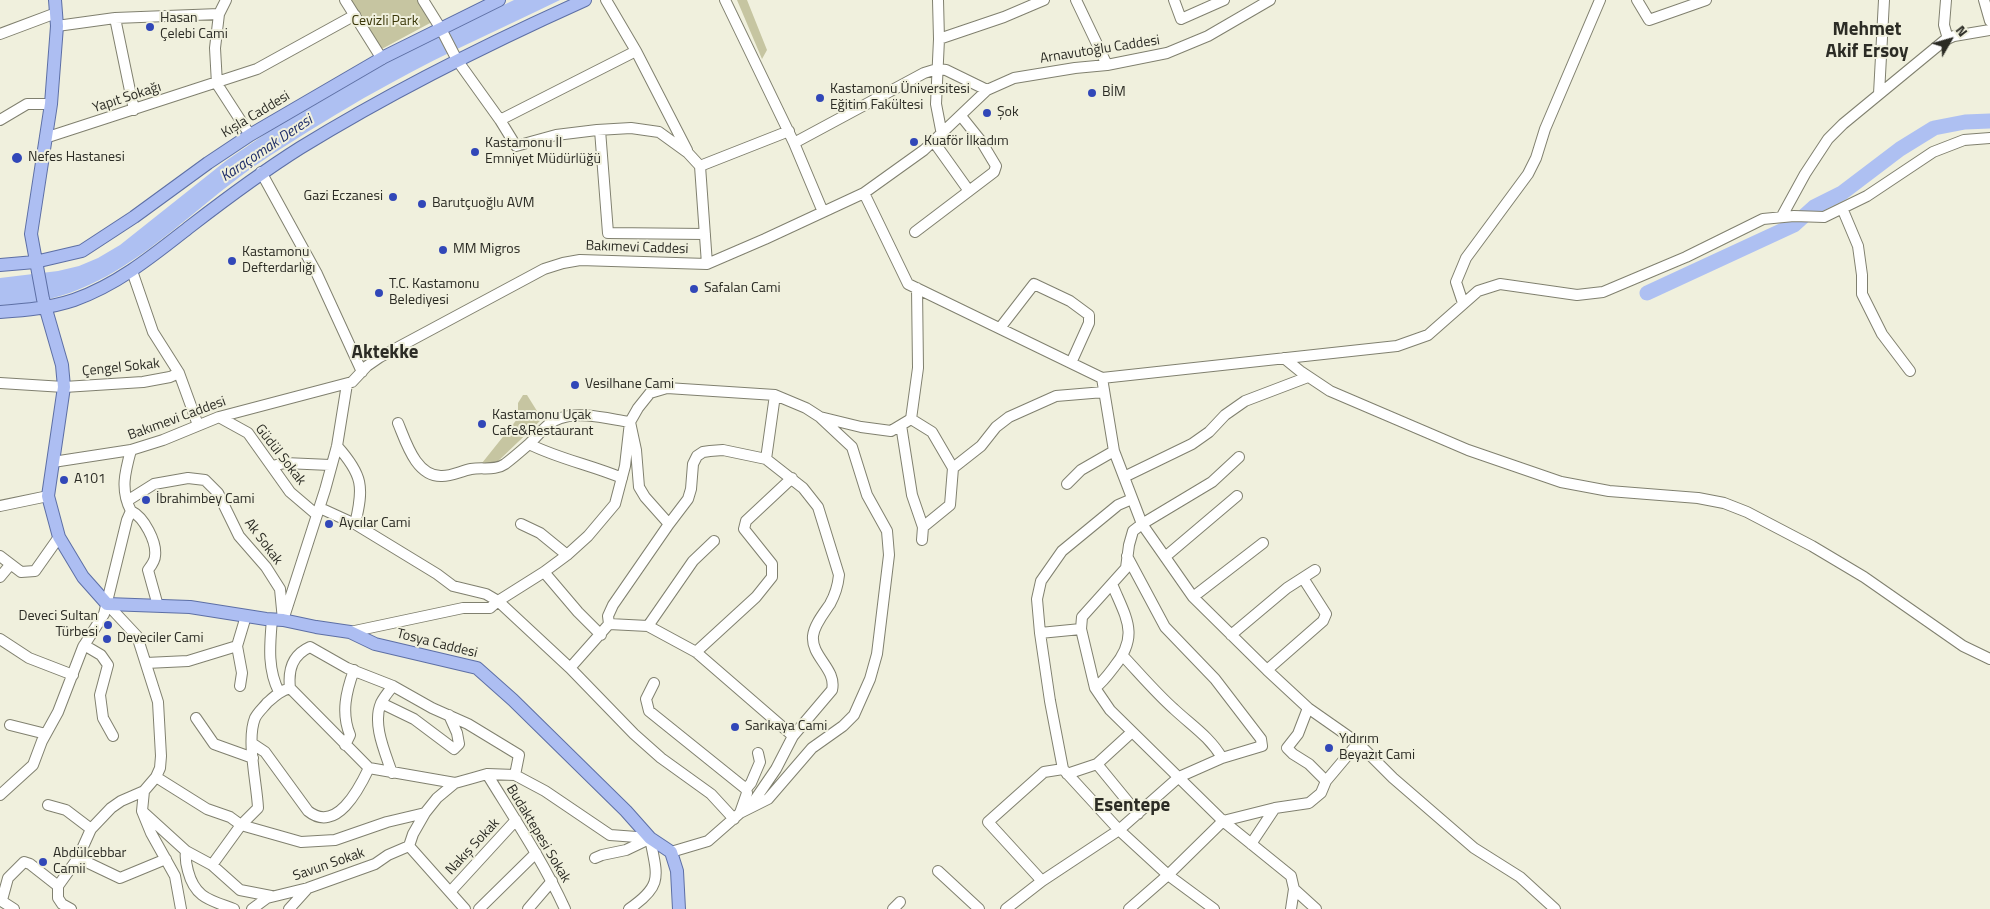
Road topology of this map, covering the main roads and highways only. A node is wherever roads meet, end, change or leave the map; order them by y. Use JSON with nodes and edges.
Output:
{"nodes":[{"id":1,"x":55,"y":0,"type":"edge"},
{"id":2,"x":499,"y":0,"type":"edge"},
{"id":3,"x":585,"y":0,"type":"edge"},
{"id":4,"x":35,"y":262,"type":"junction"},
{"id":5,"x":0,"y":265,"type":"edge"},
{"id":6,"x":46,"y":308,"type":"junction"},
{"id":7,"x":0,"y":312,"type":"edge"},
{"id":8,"x":679,"y":909,"type":"edge"}],
"edges":[{"from":1,"to":4,"type":"main road"},
{"from":2,"to":4,"type":"main road","name":"Kışla Caddesi"},
{"from":3,"to":6,"type":"main road"},
{"from":4,"to":5,"type":"main road","name":"Kışla Caddesi"},
{"from":4,"to":6,"type":"main road"},
{"from":6,"to":7,"type":"main road"},
{"from":6,"to":8,"type":"main road","name":"Tosya Caddesi"}]}
